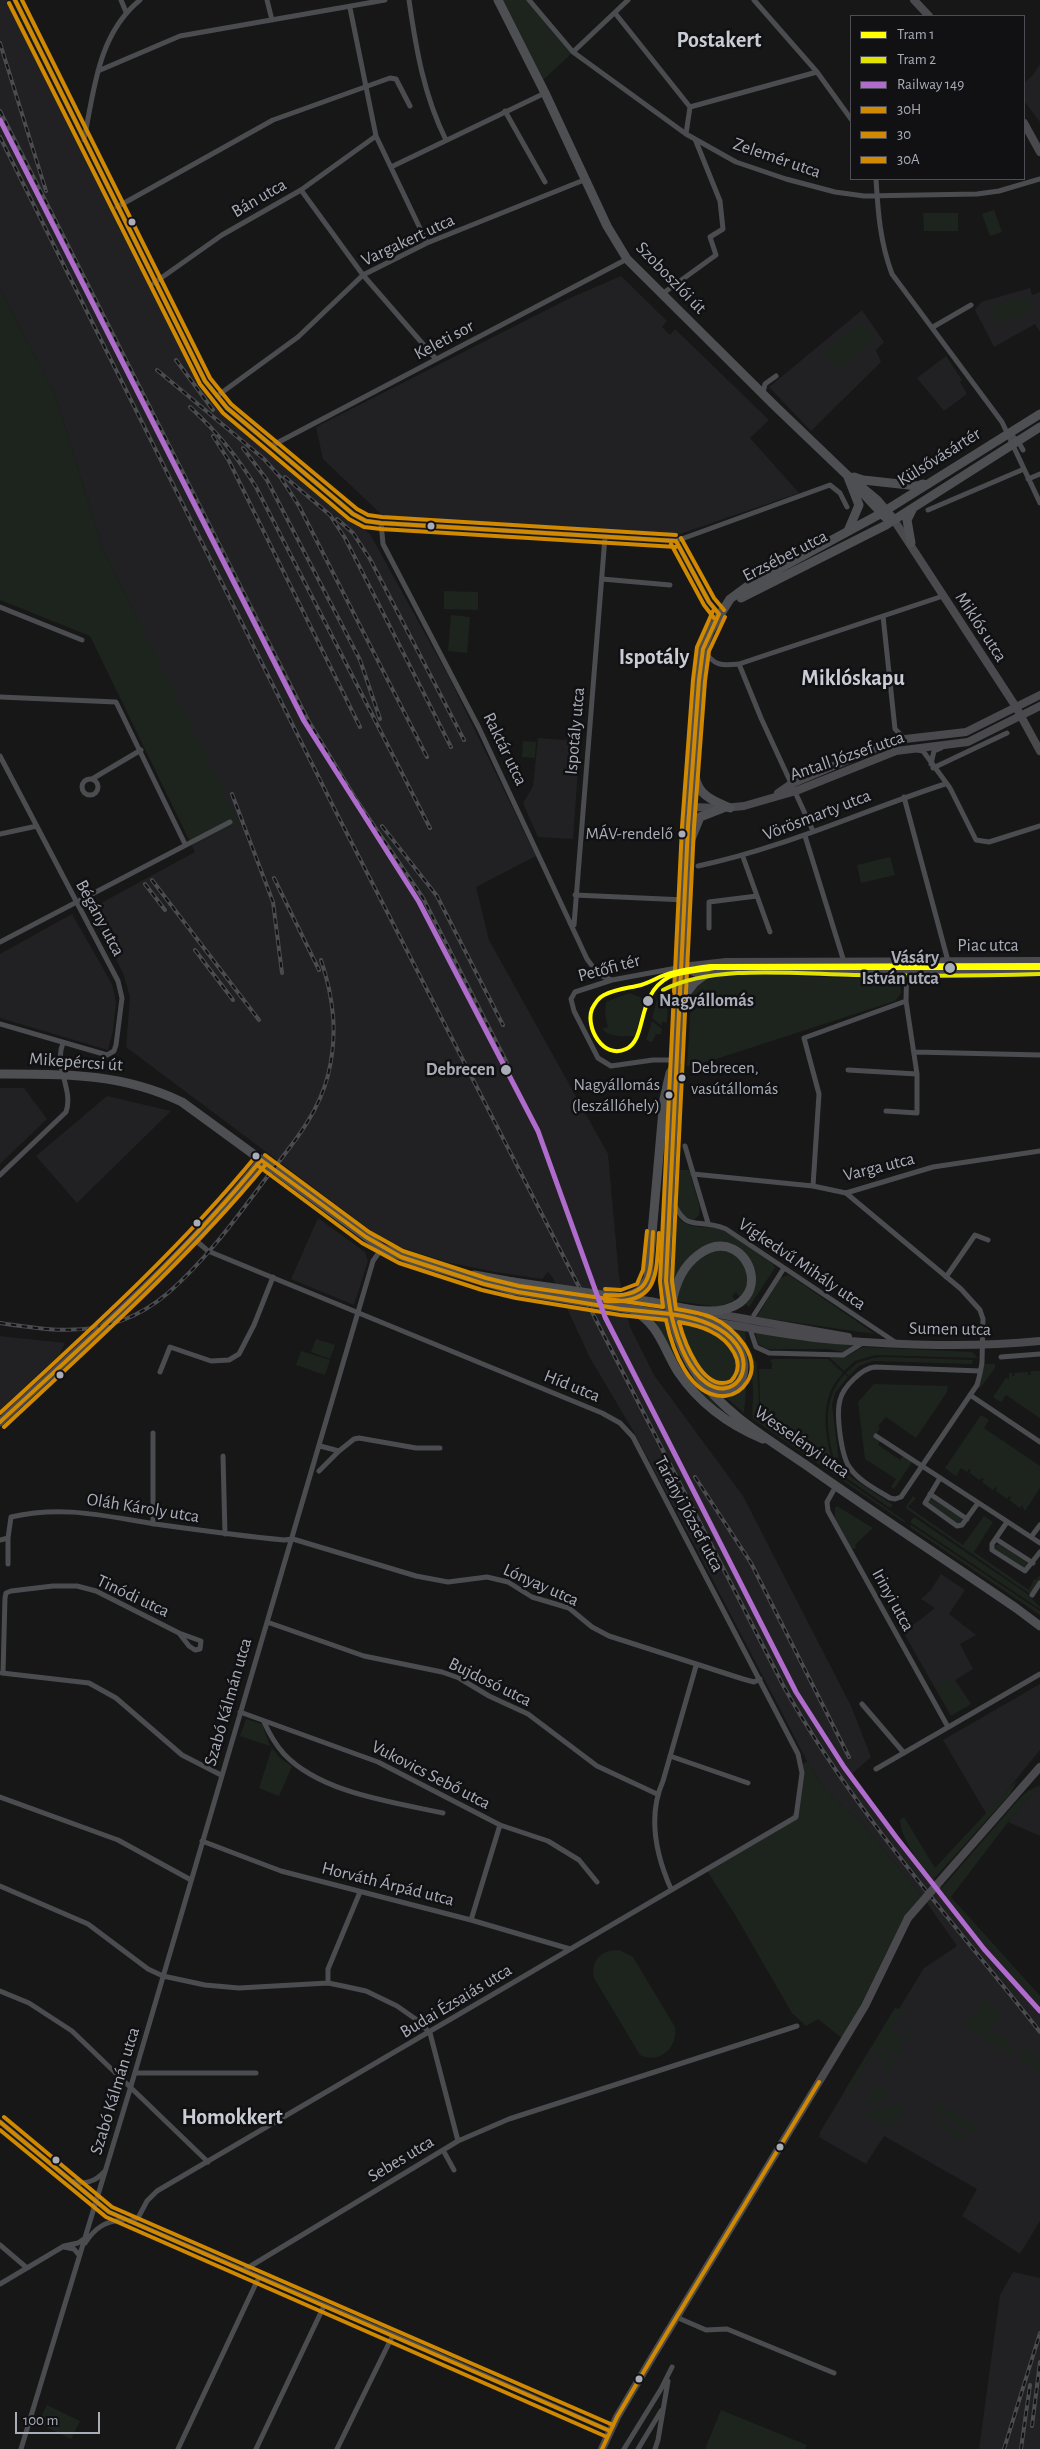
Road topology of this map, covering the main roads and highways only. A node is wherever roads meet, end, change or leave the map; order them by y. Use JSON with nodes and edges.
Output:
{"nodes":[{"id":1,"x":497,"y":1,"type":"edge"},
{"id":2,"x":1040,"y":414,"type":"edge"},
{"id":3,"x":1040,"y":428,"type":"edge"},
{"id":4,"x":847,"y":474,"type":"junction"},
{"id":5,"x":933,"y":481,"type":"junction"},
{"id":6,"x":914,"y":507,"type":"junction"},
{"id":7,"x":883,"y":512,"type":"junction"},
{"id":8,"x":894,"y":520,"type":"junction"},
{"id":9,"x":848,"y":531,"type":"junction"},
{"id":10,"x":870,"y":531,"type":"junction"},
{"id":11,"x":911,"y":544,"type":"road end"},
{"id":12,"x":719,"y":614,"type":"junction"},
{"id":13,"x":694,"y":769,"type":"junction"},
{"id":14,"x":688,"y":854,"type":"junction"},
{"id":15,"x":684,"y":966,"type":"joint"},
{"id":16,"x":706,"y":974,"type":"road end"},
{"id":17,"x":680,"y":1000,"type":"junction"},
{"id":18,"x":678,"y":1060,"type":"junction"},
{"id":19,"x":0,"y":1074,"type":"edge"},
{"id":20,"x":512,"y":1286,"type":"junction"},
{"id":21,"x":623,"y":1298,"type":"junction"},
{"id":22,"x":634,"y":1311,"type":"junction"},
{"id":23,"x":687,"y":1313,"type":"junction"},
{"id":24,"x":700,"y":1315,"type":"junction"},
{"id":25,"x":672,"y":1316,"type":"junction"},
{"id":26,"x":701,"y":1380,"type":"junction"},
{"id":27,"x":777,"y":1445,"type":"junction"},
{"id":28,"x":1040,"y":1626,"type":"edge"}],
"edges":[{"from":1,"to":4,"type":"main road","name":"Szoboszlói út"},
{"from":2,"to":5,"type":"main road","name":"Külsővásártér"},
{"from":3,"to":6,"type":"main road","name":"Külsővásártér"},
{"from":4,"to":5,"type":"main road"},
{"from":4,"to":7,"type":"main road"},
{"from":4,"to":7,"type":"main road","name":"Szoboszlói út"},
{"from":4,"to":9,"type":"main road"},
{"from":5,"to":7,"type":"main road","name":"Külsővásártér"},
{"from":6,"to":8,"type":"main road","name":"Külsővásártér"},
{"from":6,"to":11,"type":"main road"},
{"from":7,"to":8,"type":"main road"},
{"from":7,"to":9,"type":"main road","name":"Külsővásártér"},
{"from":7,"to":10,"type":"main road"},
{"from":8,"to":10,"type":"main road","name":"Külsővásártér"},
{"from":9,"to":12,"type":"main road","name":"Erzsébet utca"},
{"from":10,"to":12,"type":"main road","name":"Erzsébet utca"},
{"from":12,"to":13,"type":"main road","name":"Erzsébet utca"},
{"from":13,"to":14,"type":"main road","name":"Erzsébet utca"},
{"from":13,"to":14,"type":"main road"},
{"from":14,"to":15,"type":"main road","name":"Erzsébet utca"},
{"from":15,"to":17,"type":"main road","name":"Wesselényi utca"},
{"from":16,"to":17,"type":"main road"},
{"from":17,"to":18,"type":"main road","name":"Wesselényi utca"},
{"from":18,"to":21,"type":"main road"},
{"from":18,"to":25,"type":"main road","name":"Wesselényi utca"},
{"from":19,"to":20,"type":"main road","name":"Mikepércsi út"},
{"from":20,"to":21,"type":"main road","bridge":true},
{"from":20,"to":22,"type":"main road","bridge":true},
{"from":21,"to":23,"type":"main road","bridge":true},
{"from":22,"to":23,"type":"main road","bridge":true},
{"from":22,"to":27,"type":"main road"},
{"from":23,"to":24,"type":"main road"},
{"from":24,"to":25,"type":"main road"},
{"from":24,"to":26,"type":"main road"},
{"from":25,"to":26,"type":"main road","name":"Wesselényi utca"},
{"from":26,"to":27,"type":"main road","name":"Wesselényi utca"},
{"from":27,"to":28,"type":"main road","name":"Wesselényi utca"}]}
